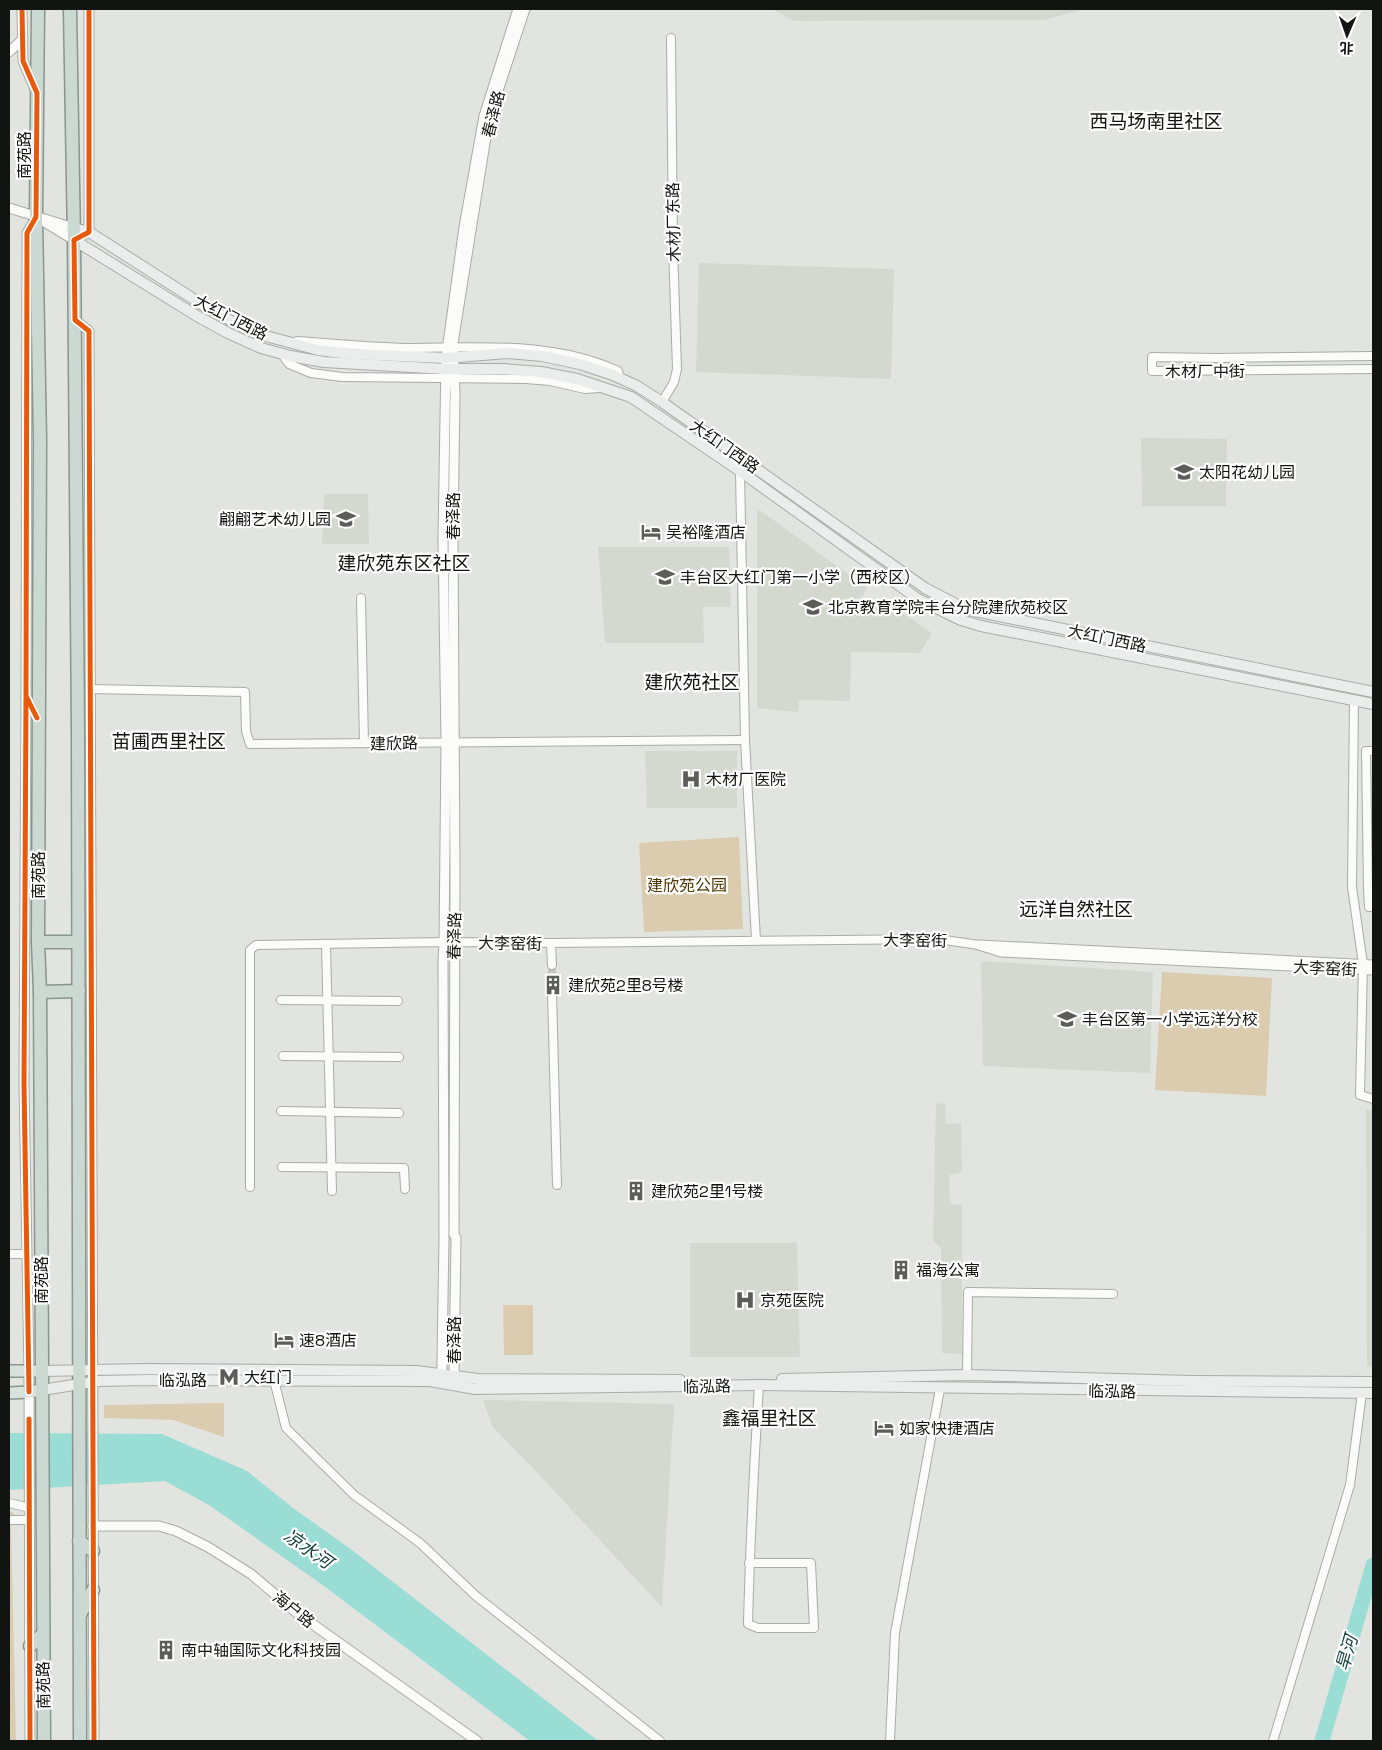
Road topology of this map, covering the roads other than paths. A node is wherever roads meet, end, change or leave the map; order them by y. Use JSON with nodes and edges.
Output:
{"nodes":[{"id":1,"x":22,"y":9,"type":"edge"},
{"id":2,"x":38,"y":9,"type":"edge"},
{"id":3,"x":70,"y":9,"type":"edge"},
{"id":4,"x":79,"y":9,"type":"edge"},
{"id":5,"x":89,"y":9,"type":"edge"},
{"id":6,"x":518,"y":9,"type":"edge"},
{"id":7,"x":525,"y":9,"type":"edge"},
{"id":8,"x":671,"y":38,"type":"dead end"},
{"id":9,"x":23,"y":39,"type":"junction"},
{"id":10,"x":70,"y":42,"type":"junction"},
{"id":11,"x":9,"y":52,"type":"edge"},
{"id":12,"x":37,"y":93,"type":"junction"},
{"id":13,"x":9,"y":208,"type":"edge"},
{"id":14,"x":36,"y":217,"type":"junction"},
{"id":15,"x":89,"y":232,"type":"junction"},
{"id":16,"x":74,"y":234,"type":"junction"},
{"id":17,"x":75,"y":320,"type":"junction"},
{"id":18,"x":450,"y":353,"type":"junction"},
{"id":19,"x":1373,"y":356,"type":"edge"},
{"id":20,"x":1373,"y":369,"type":"edge"},
{"id":21,"x":450,"y":374,"type":"junction"},
{"id":22,"x":662,"y":402,"type":"junction"},
{"id":23,"x":40,"y":441,"type":"junction"},
{"id":24,"x":740,"y":471,"type":"junction"},
{"id":25,"x":27,"y":483,"type":"junction"},
{"id":26,"x":361,"y":598,"type":"dead end"},
{"id":27,"x":90,"y":689,"type":"junction"},
{"id":28,"x":1373,"y":692,"type":"edge"},
{"id":29,"x":26,"y":696,"type":"junction"},
{"id":30,"x":1354,"y":701,"type":"junction"},
{"id":31,"x":1373,"y":704,"type":"edge"},
{"id":32,"x":38,"y":718,"type":"junction"},
{"id":33,"x":745,"y":740,"type":"junction"},
{"id":34,"x":364,"y":743,"type":"junction"},
{"id":35,"x":450,"y":743,"type":"junction"},
{"id":36,"x":1373,"y":752,"type":"edge"},
{"id":37,"x":1370,"y":798,"type":"edge"},
{"id":38,"x":1352,"y":887,"type":"junction"},
{"id":39,"x":1368,"y":888,"type":"junction"},
{"id":40,"x":1373,"y":907,"type":"edge"},
{"id":41,"x":756,"y":940,"type":"junction"},
{"id":42,"x":38,"y":942,"type":"junction"},
{"id":43,"x":77,"y":942,"type":"junction"},
{"id":44,"x":449,"y":942,"type":"junction"},
{"id":45,"x":551,"y":943,"type":"junction"},
{"id":46,"x":326,"y":944,"type":"junction"},
{"id":47,"x":979,"y":945,"type":"joint"},
{"id":48,"x":1373,"y":964,"type":"edge"},
{"id":49,"x":552,"y":965,"type":"tunnel mouth"},
{"id":50,"x":1363,"y":967,"type":"junction"},
{"id":51,"x":1373,"y":970,"type":"edge"},
{"id":52,"x":79,"y":991,"type":"junction"},
{"id":53,"x":40,"y":992,"type":"junction"},
{"id":54,"x":552,"y":992,"type":"tunnel mouth"},
{"id":55,"x":282,"y":1000,"type":"dead end"},
{"id":56,"x":327,"y":1000,"type":"junction"},
{"id":57,"x":398,"y":1001,"type":"dead end"},
{"id":58,"x":283,"y":1056,"type":"dead end"},
{"id":59,"x":329,"y":1056,"type":"junction"},
{"id":60,"x":399,"y":1056,"type":"dead end"},
{"id":61,"x":1373,"y":1099,"type":"edge"},
{"id":62,"x":281,"y":1111,"type":"dead end"},
{"id":63,"x":330,"y":1112,"type":"junction"},
{"id":64,"x":399,"y":1113,"type":"dead end"},
{"id":65,"x":282,"y":1167,"type":"dead end"},
{"id":66,"x":332,"y":1168,"type":"junction"},
{"id":67,"x":557,"y":1185,"type":"dead end"},
{"id":68,"x":250,"y":1187,"type":"dead end"},
{"id":69,"x":405,"y":1189,"type":"dead end"},
{"id":70,"x":332,"y":1190,"type":"dead end"},
{"id":71,"x":9,"y":1254,"type":"edge"},
{"id":72,"x":26,"y":1254,"type":"junction"},
{"id":73,"x":1113,"y":1294,"type":"dead end"},
{"id":74,"x":79,"y":1370,"type":"junction"},
{"id":75,"x":92,"y":1370,"type":"junction"},
{"id":76,"x":9,"y":1371,"type":"edge"},
{"id":77,"x":36,"y":1371,"type":"junction"},
{"id":78,"x":442,"y":1373,"type":"junction"},
{"id":79,"x":454,"y":1375,"type":"junction"},
{"id":80,"x":967,"y":1375,"type":"junction"},
{"id":81,"x":274,"y":1380,"type":"junction"},
{"id":82,"x":1373,"y":1382,"type":"edge"},
{"id":83,"x":92,"y":1383,"type":"junction"},
{"id":84,"x":447,"y":1384,"type":"junction"},
{"id":85,"x":79,"y":1385,"type":"junction"},
{"id":86,"x":759,"y":1385,"type":"junction"},
{"id":87,"x":940,"y":1389,"type":"junction"},
{"id":88,"x":42,"y":1390,"type":"junction"},
{"id":89,"x":29,"y":1392,"type":"junction"},
{"id":90,"x":9,"y":1393,"type":"edge"},
{"id":91,"x":1362,"y":1393,"type":"junction"},
{"id":92,"x":1373,"y":1393,"type":"edge"},
{"id":93,"x":36,"y":1496,"type":"junction"},
{"id":94,"x":9,"y":1503,"type":"edge"},
{"id":95,"x":30,"y":1508,"type":"junction"},
{"id":96,"x":9,"y":1520,"type":"edge"},
{"id":97,"x":30,"y":1520,"type":"junction"},
{"id":98,"x":93,"y":1526,"type":"junction"},
{"id":99,"x":79,"y":1541,"type":"junction"},
{"id":100,"x":93,"y":1551,"type":"junction"},
{"id":101,"x":749,"y":1563,"type":"junction"},
{"id":102,"x":30,"y":1583,"type":"junction"},
{"id":103,"x":93,"y":1590,"type":"junction"},
{"id":104,"x":42,"y":1595,"type":"junction"},
{"id":105,"x":80,"y":1616,"type":"junction"},
{"id":106,"x":43,"y":1634,"type":"junction"},
{"id":107,"x":30,"y":1646,"type":"junction"},
{"id":108,"x":30,"y":1741,"type":"edge"},
{"id":109,"x":44,"y":1741,"type":"edge"},
{"id":110,"x":80,"y":1741,"type":"edge"},
{"id":111,"x":94,"y":1741,"type":"edge"},
{"id":112,"x":477,"y":1741,"type":"edge"},
{"id":113,"x":660,"y":1741,"type":"edge"},
{"id":114,"x":890,"y":1741,"type":"edge"},
{"id":115,"x":1273,"y":1741,"type":"edge"}],
"edges":[{"from":1,"to":9,"type":"street"},
{"from":2,"to":12,"type":"highway","name":"南苑路"},
{"from":3,"to":10,"type":"highway"},
{"from":4,"to":10,"type":"highway"},
{"from":5,"to":15,"type":"street"},
{"from":6,"to":18,"type":"street","name":"春泽路"},
{"from":7,"to":18,"type":"street","name":"春泽路"},
{"from":8,"to":22,"type":"street","name":"木材厂东路"},
{"from":9,"to":11,"type":"street"},
{"from":9,"to":12,"type":"street"},
{"from":10,"to":16,"type":"highway"},
{"from":12,"to":14,"type":"highway","name":"南苑路"},
{"from":13,"to":14,"type":"street"},
{"from":14,"to":16,"type":"street"},
{"from":14,"to":23,"type":"highway","name":"南苑路"},
{"from":14,"to":25,"type":"street"},
{"from":15,"to":16,"type":"main road","name":"大红门西路"},
{"from":15,"to":18,"type":"main road","name":"大红门西路"},
{"from":16,"to":17,"type":"highway"},
{"from":16,"to":21,"type":"main road","name":"大红门西路"},
{"from":17,"to":27,"type":"street"},
{"from":17,"to":43,"type":"highway"},
{"from":18,"to":21,"type":"street","name":"春泽路"},
{"from":18,"to":22,"type":"main road","name":"大红门西路"},
{"from":19,"to":20,"type":"street","name":"木材厂中街"},
{"from":21,"to":24,"type":"main road","name":"大红门西路"},
{"from":21,"to":35,"type":"street","name":"春泽路"},
{"from":22,"to":28,"type":"main road","name":"大红门西路"},
{"from":23,"to":25,"type":"street"},
{"from":23,"to":32,"type":"highway","name":"南苑路"},
{"from":24,"to":30,"type":"main road","name":"大红门西路"},
{"from":24,"to":33,"type":"street"},
{"from":25,"to":29,"type":"street"},
{"from":26,"to":34,"type":"street"},
{"from":27,"to":34,"type":"street","name":"建欣路"},
{"from":27,"to":75,"type":"street"},
{"from":29,"to":32,"type":"street"},
{"from":29,"to":72,"type":"street"},
{"from":30,"to":31,"type":"main road","name":"大红门西路"},
{"from":30,"to":38,"type":"street"},
{"from":32,"to":42,"type":"highway","name":"南苑路"},
{"from":33,"to":35,"type":"street","name":"建欣路"},
{"from":33,"to":41,"type":"street"},
{"from":34,"to":35,"type":"street","name":"建欣路"},
{"from":35,"to":44,"type":"street","name":"春泽路"},
{"from":36,"to":37,"type":"street"},
{"from":37,"to":39,"type":"street"},
{"from":38,"to":39,"type":"street"},
{"from":38,"to":50,"type":"street"},
{"from":39,"to":40,"type":"street"},
{"from":41,"to":45,"type":"street","name":"大李窑街"},
{"from":41,"to":47,"type":"street","name":"大李窑街"},
{"from":42,"to":43,"type":"highway"},
{"from":42,"to":53,"type":"highway","name":"南苑路"},
{"from":43,"to":52,"type":"highway"},
{"from":44,"to":45,"type":"street","name":"大李窑街"},
{"from":44,"to":46,"type":"street","name":"大李窑街"},
{"from":44,"to":78,"type":"street","name":"春泽路"},
{"from":44,"to":79,"type":"street","name":"春泽路"},
{"from":45,"to":49,"type":"street"},
{"from":46,"to":56,"type":"street"},
{"from":46,"to":68,"type":"street","name":"大李窑街"},
{"from":47,"to":50,"type":"street","name":"大李窑街"},
{"from":48,"to":50,"type":"street","name":"大李窑街"},
{"from":50,"to":51,"type":"street","name":"大李窑街"},
{"from":50,"to":61,"type":"street"},
{"from":52,"to":53,"type":"highway"},
{"from":52,"to":74,"type":"highway"},
{"from":53,"to":77,"type":"highway","name":"南苑路"},
{"from":54,"to":67,"type":"street"},
{"from":55,"to":56,"type":"street"},
{"from":56,"to":57,"type":"street"},
{"from":56,"to":59,"type":"street"},
{"from":58,"to":59,"type":"street"},
{"from":59,"to":60,"type":"street"},
{"from":59,"to":63,"type":"street"},
{"from":62,"to":63,"type":"street"},
{"from":63,"to":64,"type":"street"},
{"from":63,"to":66,"type":"street"},
{"from":65,"to":66,"type":"street"},
{"from":66,"to":69,"type":"street"},
{"from":66,"to":70,"type":"street"},
{"from":71,"to":72,"type":"street"},
{"from":72,"to":77,"type":"street"},
{"from":73,"to":80,"type":"street"},
{"from":74,"to":75,"type":"main road","name":"临泓路"},
{"from":74,"to":77,"type":"main road","name":"临泓路"},
{"from":74,"to":85,"type":"highway"},
{"from":75,"to":78,"type":"main road","name":"临泓路"},
{"from":75,"to":83,"type":"street"},
{"from":76,"to":77,"type":"main road"},
{"from":77,"to":88,"type":"highway","name":"南苑路"},
{"from":77,"to":89,"type":"street"},
{"from":78,"to":79,"type":"main road","name":"临泓路"},
{"from":78,"to":84,"type":"street","name":"春泽路"},
{"from":79,"to":80,"type":"main road","name":"临泓路"},
{"from":79,"to":84,"type":"street","name":"春泽路"},
{"from":80,"to":82,"type":"main road","name":"临泓路"},
{"from":81,"to":83,"type":"main road","name":"临泓路"},
{"from":81,"to":84,"type":"main road","name":"临泓路"},
{"from":81,"to":113,"type":"street"},
{"from":83,"to":85,"type":"main road","name":"临泓路"},
{"from":83,"to":98,"type":"street"},
{"from":84,"to":86,"type":"main road","name":"临泓路"},
{"from":85,"to":88,"type":"main road","name":"临泓路"},
{"from":85,"to":99,"type":"highway"},
{"from":86,"to":87,"type":"main road","name":"临泓路"},
{"from":86,"to":101,"type":"street"},
{"from":87,"to":91,"type":"main road","name":"临泓路"},
{"from":87,"to":114,"type":"street"},
{"from":88,"to":89,"type":"main road"},
{"from":88,"to":93,"type":"highway","name":"南苑路"},
{"from":89,"to":90,"type":"main road"},
{"from":89,"to":93,"type":"street"},
{"from":91,"to":92,"type":"main road","name":"临泓路"},
{"from":91,"to":115,"type":"street"},
{"from":93,"to":95,"type":"street"},
{"from":93,"to":104,"type":"highway","name":"南苑路"},
{"from":94,"to":95,"type":"street"},
{"from":95,"to":97,"type":"street"},
{"from":96,"to":97,"type":"street"},
{"from":97,"to":102,"type":"street"},
{"from":98,"to":100,"type":"street"},
{"from":98,"to":112,"type":"street","name":"海户路"},
{"from":99,"to":100,"type":"highway"},
{"from":99,"to":105,"type":"highway"},
{"from":100,"to":103,"type":"street"},
{"from":101,"to":101,"type":"street"},
{"from":102,"to":104,"type":"highway"},
{"from":102,"to":107,"type":"street"},
{"from":103,"to":105,"type":"highway"},
{"from":103,"to":111,"type":"street"},
{"from":104,"to":106,"type":"highway","name":"南苑路"},
{"from":105,"to":110,"type":"highway"},
{"from":106,"to":107,"type":"highway"},
{"from":106,"to":109,"type":"highway","name":"南苑路"},
{"from":107,"to":108,"type":"street"}]}
